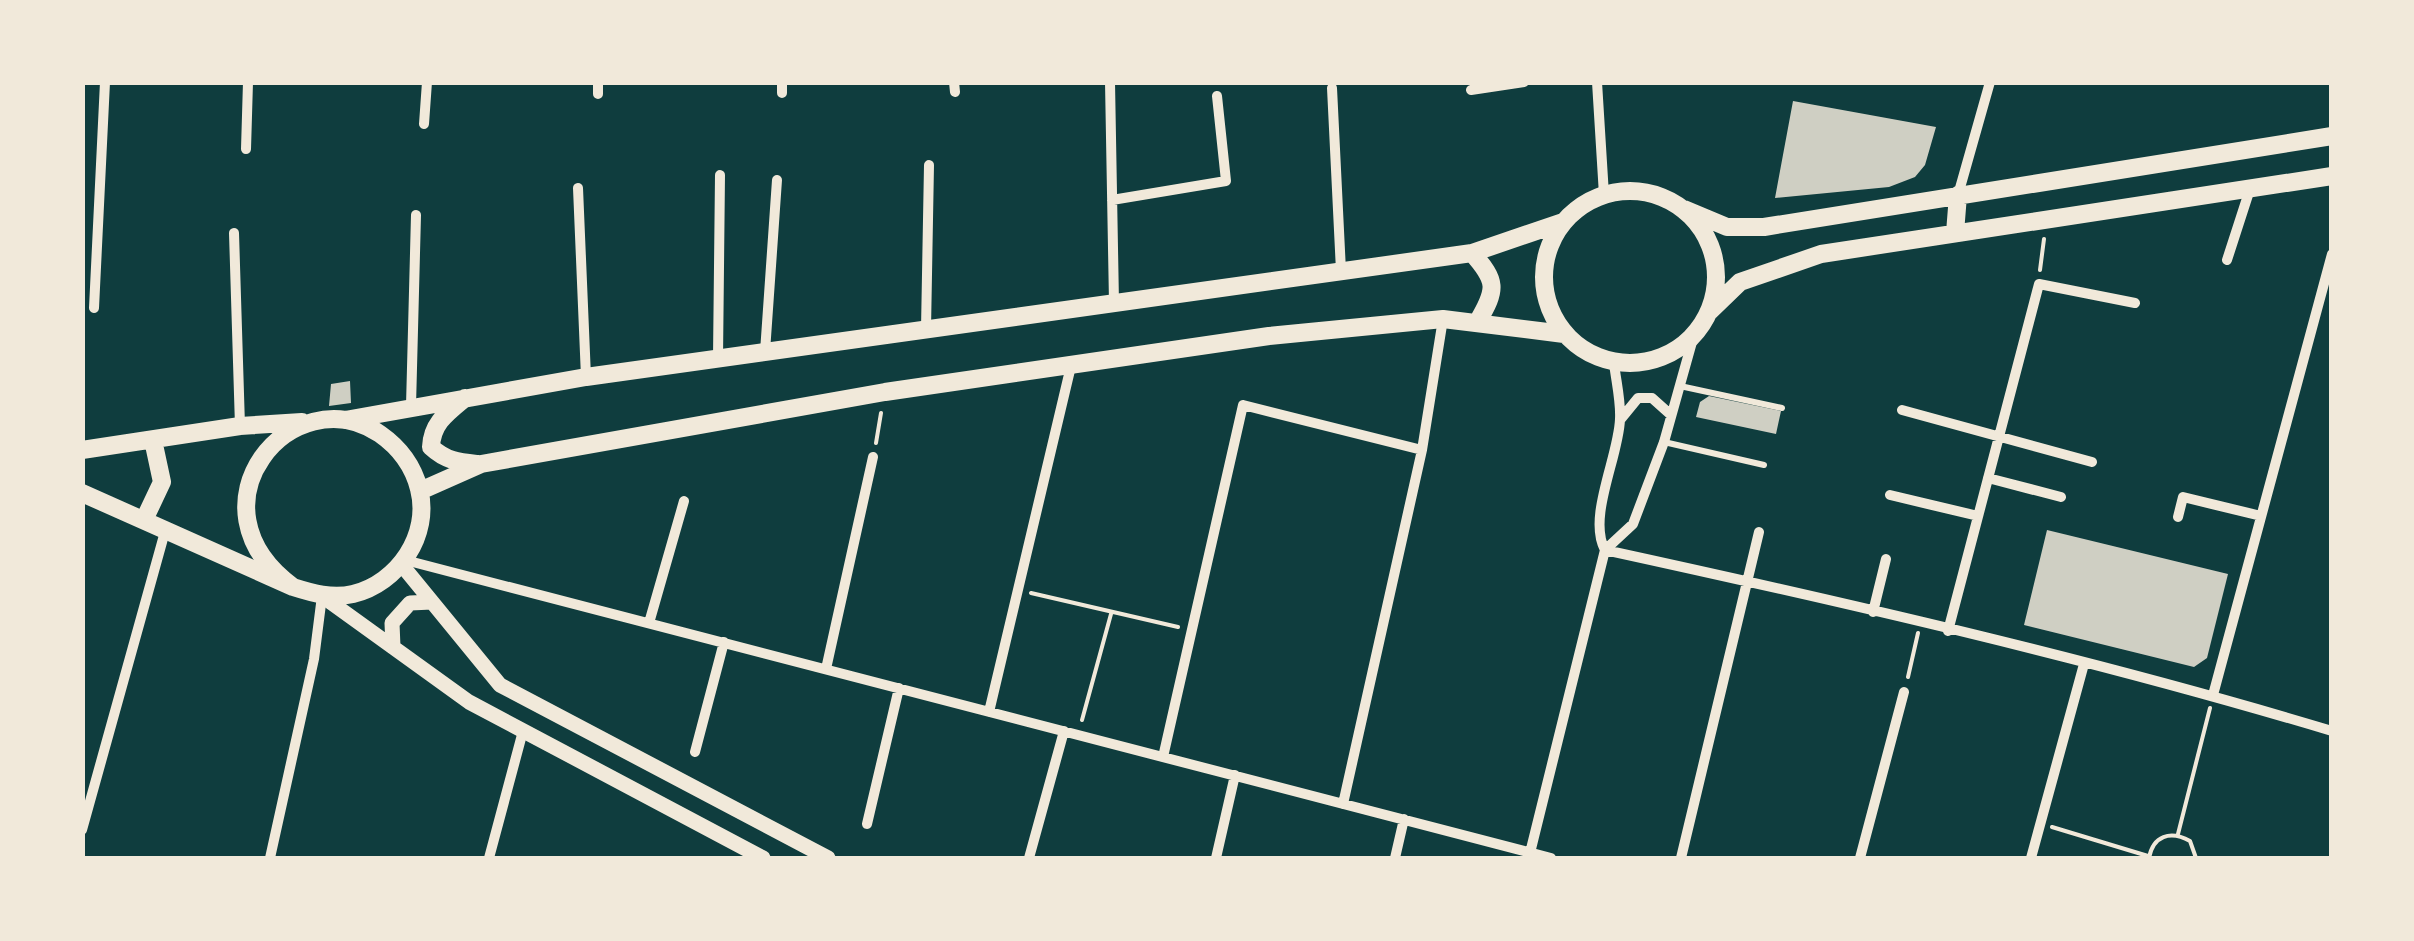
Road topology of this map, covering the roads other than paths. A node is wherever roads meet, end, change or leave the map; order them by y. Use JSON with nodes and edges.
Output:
{"nodes":[{"id":1,"x":106,"y":82,"type":"edge"},
{"id":2,"x":248,"y":82,"type":"edge"},
{"id":3,"x":427,"y":82,"type":"edge"},
{"id":4,"x":1110,"y":82,"type":"edge"},
{"id":5,"x":1524,"y":82,"type":"edge"},
{"id":6,"x":1598,"y":82,"type":"edge"},
{"id":7,"x":1990,"y":82,"type":"edge"},
{"id":8,"x":1332,"y":88,"type":"dead end"},
{"id":9,"x":1471,"y":90,"type":"dead end"},
{"id":10,"x":1218,"y":96,"type":"dead end"},
{"id":11,"x":424,"y":124,"type":"dead end"},
{"id":12,"x":2332,"y":136,"type":"edge"},
{"id":13,"x":246,"y":149,"type":"dead end"},
{"id":14,"x":930,"y":164,"type":"dead end"},
{"id":15,"x":720,"y":175,"type":"dead end"},
{"id":16,"x":2332,"y":176,"type":"edge"},
{"id":17,"x":778,"y":180,"type":"dead end"},
{"id":18,"x":578,"y":188,"type":"dead end"},
{"id":19,"x":2250,"y":189,"type":"junction"},
{"id":20,"x":1604,"y":194,"type":"junction"},
{"id":21,"x":1958,"y":195,"type":"junction"},
{"id":22,"x":1112,"y":200,"type":"junction"},
{"id":23,"x":1684,"y":209,"type":"junction"},
{"id":24,"x":416,"y":215,"type":"dead end"},
{"id":25,"x":1563,"y":222,"type":"junction"},
{"id":26,"x":234,"y":233,"type":"dead end"},
{"id":27,"x":1956,"y":233,"type":"junction"},
{"id":28,"x":1472,"y":253,"type":"junction"},
{"id":29,"x":2332,"y":254,"type":"edge"},
{"id":30,"x":2227,"y":260,"type":"dead end"},
{"id":31,"x":1341,"y":272,"type":"junction"},
{"id":32,"x":1114,"y":303,"type":"junction"},
{"id":33,"x":2135,"y":303,"type":"dead end"},
{"id":34,"x":94,"y":308,"type":"dead end"},
{"id":35,"x":1710,"y":311,"type":"junction"},
{"id":36,"x":1444,"y":319,"type":"junction"},
{"id":37,"x":1478,"y":321,"type":"junction"},
{"id":38,"x":926,"y":329,"type":"junction"},
{"id":39,"x":1564,"y":334,"type":"junction"},
{"id":40,"x":1694,"y":335,"type":"junction"},
{"id":41,"x":765,"y":352,"type":"junction"},
{"id":42,"x":718,"y":358,"type":"junction"},
{"id":43,"x":1614,"y":363,"type":"junction"},
{"id":44,"x":1071,"y":366,"type":"junction"},
{"id":45,"x":586,"y":377,"type":"junction"},
{"id":46,"x":1680,"y":386,"type":"junction"},
{"id":47,"x":465,"y":398,"type":"junction"},
{"id":48,"x":412,"y":406,"type":"junction"},
{"id":49,"x":1782,"y":408,"type":"dead end"},
{"id":50,"x":1902,"y":410,"type":"dead end"},
{"id":51,"x":1672,"y":415,"type":"junction"},
{"id":52,"x":344,"y":420,"type":"junction"},
{"id":53,"x":1620,"y":420,"type":"junction"},
{"id":54,"x":317,"y":421,"type":"junction"},
{"id":55,"x":240,"y":426,"type":"junction"},
{"id":56,"x":1998,"y":438,"type":"junction"},
{"id":57,"x":153,"y":440,"type":"junction"},
{"id":58,"x":1664,"y":442,"type":"junction"},
{"id":59,"x":82,"y":450,"type":"edge"},
{"id":60,"x":1422,"y":450,"type":"junction"},
{"id":61,"x":873,"y":458,"type":"road end"},
{"id":62,"x":2092,"y":462,"type":"dead end"},
{"id":63,"x":480,"y":464,"type":"junction"},
{"id":64,"x":1764,"y":465,"type":"dead end"},
{"id":65,"x":1988,"y":478,"type":"junction"},
{"id":66,"x":420,"y":491,"type":"junction"},
{"id":67,"x":82,"y":493,"type":"edge"},
{"id":68,"x":1890,"y":495,"type":"dead end"},
{"id":69,"x":2061,"y":497,"type":"dead end"},
{"id":70,"x":684,"y":501,"type":"dead end"},
{"id":71,"x":1978,"y":516,"type":"junction"},
{"id":72,"x":2262,"y":516,"type":"junction"},
{"id":73,"x":2178,"y":517,"type":"dead end"},
{"id":74,"x":145,"y":518,"type":"junction"},
{"id":75,"x":166,"y":528,"type":"junction"},
{"id":76,"x":1759,"y":532,"type":"dead end"},
{"id":77,"x":1605,"y":550,"type":"junction"},
{"id":78,"x":1886,"y":559,"type":"dead end"},
{"id":79,"x":403,"y":562,"type":"junction"},
{"id":80,"x":1748,"y":582,"type":"junction"},
{"id":81,"x":292,"y":587,"type":"junction"},
{"id":82,"x":322,"y":596,"type":"junction"},
{"id":83,"x":432,"y":602,"type":"junction"},
{"id":84,"x":1873,"y":612,"type":"junction"},
{"id":85,"x":649,"y":624,"type":"junction"},
{"id":86,"x":1948,"y":630,"type":"junction"},
{"id":87,"x":724,"y":642,"type":"junction"},
{"id":88,"x":392,"y":646,"type":"junction"},
{"id":89,"x":2084,"y":664,"type":"junction"},
{"id":90,"x":826,"y":668,"type":"junction"},
{"id":91,"x":899,"y":688,"type":"junction"},
{"id":92,"x":1904,"y":692,"type":"road end"},
{"id":93,"x":2213,"y":696,"type":"junction"},
{"id":94,"x":990,"y":712,"type":"junction"},
{"id":95,"x":1064,"y":731,"type":"junction"},
{"id":96,"x":2332,"y":731,"type":"edge"},
{"id":97,"x":523,"y":732,"type":"junction"},
{"id":98,"x":695,"y":752,"type":"dead end"},
{"id":99,"x":1164,"y":757,"type":"junction"},
{"id":100,"x":1235,"y":775,"type":"junction"},
{"id":101,"x":1343,"y":804,"type":"junction"},
{"id":102,"x":1404,"y":819,"type":"junction"},
{"id":103,"x":867,"y":824,"type":"dead end"},
{"id":104,"x":82,"y":830,"type":"edge"},
{"id":105,"x":1530,"y":853,"type":"junction"},
{"id":106,"x":270,"y":858,"type":"edge"},
{"id":107,"x":489,"y":858,"type":"edge"},
{"id":108,"x":763,"y":858,"type":"edge"},
{"id":109,"x":828,"y":858,"type":"edge"},
{"id":110,"x":1029,"y":858,"type":"edge"},
{"id":111,"x":1216,"y":858,"type":"edge"},
{"id":112,"x":1395,"y":858,"type":"edge"},
{"id":113,"x":1551,"y":858,"type":"edge"},
{"id":114,"x":1681,"y":858,"type":"edge"},
{"id":115,"x":1860,"y":858,"type":"edge"},
{"id":116,"x":2031,"y":858,"type":"edge"}],
"edges":[{"from":1,"to":34,"type":"street"},
{"from":2,"to":13,"type":"street"},
{"from":3,"to":11,"type":"street"},
{"from":4,"to":22,"type":"street"},
{"from":5,"to":9,"type":"street"},
{"from":6,"to":20,"type":"street"},
{"from":7,"to":21,"type":"street"},
{"from":8,"to":31,"type":"street"},
{"from":10,"to":22,"type":"street"},
{"from":12,"to":21,"type":"main road"},
{"from":14,"to":38,"type":"street"},
{"from":15,"to":42,"type":"street"},
{"from":16,"to":19,"type":"main road"},
{"from":17,"to":41,"type":"street"},
{"from":18,"to":45,"type":"street"},
{"from":19,"to":27,"type":"main road"},
{"from":19,"to":30,"type":"street"},
{"from":20,"to":23,"type":"main road"},
{"from":20,"to":25,"type":"main road"},
{"from":21,"to":23,"type":"main road"},
{"from":21,"to":27,"type":"main road"},
{"from":22,"to":32,"type":"street"},
{"from":23,"to":35,"type":"main road"},
{"from":24,"to":48,"type":"street"},
{"from":25,"to":28,"type":"main road"},
{"from":25,"to":39,"type":"main road"},
{"from":26,"to":55,"type":"street"},
{"from":27,"to":35,"type":"main road"},
{"from":28,"to":31,"type":"main road"},
{"from":28,"to":37,"type":"main road"},
{"from":29,"to":72,"type":"street"},
{"from":31,"to":32,"type":"main road"},
{"from":32,"to":38,"type":"main road"},
{"from":33,"to":56,"type":"street"},
{"from":35,"to":40,"type":"main road"},
{"from":36,"to":37,"type":"main road"},
{"from":36,"to":44,"type":"main road"},
{"from":36,"to":60,"type":"street"},
{"from":37,"to":39,"type":"main road"},
{"from":38,"to":41,"type":"main road"},
{"from":39,"to":43,"type":"main road"},
{"from":40,"to":43,"type":"main road"},
{"from":40,"to":46,"type":"street"},
{"from":41,"to":42,"type":"main road"},
{"from":42,"to":45,"type":"main road"},
{"from":43,"to":53,"type":"street"},
{"from":44,"to":63,"type":"main road"},
{"from":44,"to":94,"type":"street"},
{"from":45,"to":47,"type":"main road"},
{"from":46,"to":49,"type":"lane"},
{"from":46,"to":51,"type":"street"},
{"from":47,"to":48,"type":"main road"},
{"from":47,"to":63,"type":"main road"},
{"from":48,"to":52,"type":"main road"},
{"from":50,"to":56,"type":"street"},
{"from":51,"to":53,"type":"street"},
{"from":51,"to":58,"type":"street"},
{"from":52,"to":54,"type":"main road"},
{"from":52,"to":66,"type":"main road"},
{"from":53,"to":77,"type":"street"},
{"from":54,"to":55,"type":"main road"},
{"from":54,"to":81,"type":"main road"},
{"from":55,"to":57,"type":"main road"},
{"from":56,"to":62,"type":"street"},
{"from":56,"to":65,"type":"street"},
{"from":57,"to":59,"type":"main road"},
{"from":57,"to":74,"type":"main road"},
{"from":58,"to":64,"type":"lane"},
{"from":58,"to":77,"type":"street"},
{"from":60,"to":99,"type":"street"},
{"from":60,"to":101,"type":"street"},
{"from":61,"to":90,"type":"street"},
{"from":63,"to":66,"type":"main road"},
{"from":65,"to":69,"type":"street"},
{"from":65,"to":71,"type":"street"},
{"from":66,"to":79,"type":"main road"},
{"from":67,"to":74,"type":"main road"},
{"from":68,"to":71,"type":"street"},
{"from":70,"to":85,"type":"street"},
{"from":71,"to":86,"type":"street"},
{"from":72,"to":73,"type":"street"},
{"from":72,"to":93,"type":"street"},
{"from":74,"to":75,"type":"main road"},
{"from":75,"to":81,"type":"main road"},
{"from":75,"to":104,"type":"street"},
{"from":76,"to":80,"type":"street"},
{"from":77,"to":80,"type":"street"},
{"from":77,"to":105,"type":"street"},
{"from":78,"to":84,"type":"street"},
{"from":79,"to":82,"type":"main road"},
{"from":79,"to":83,"type":"street"},
{"from":79,"to":85,"type":"street"},
{"from":80,"to":84,"type":"street"},
{"from":80,"to":114,"type":"street"},
{"from":81,"to":82,"type":"main road"},
{"from":82,"to":88,"type":"street"},
{"from":82,"to":106,"type":"street"},
{"from":83,"to":88,"type":"street"},
{"from":83,"to":109,"type":"street"},
{"from":84,"to":86,"type":"street"},
{"from":85,"to":87,"type":"street"},
{"from":86,"to":89,"type":"street"},
{"from":87,"to":90,"type":"street"},
{"from":87,"to":98,"type":"street"},
{"from":88,"to":97,"type":"street"},
{"from":89,"to":93,"type":"street"},
{"from":89,"to":116,"type":"street"},
{"from":90,"to":91,"type":"street"},
{"from":91,"to":94,"type":"street"},
{"from":91,"to":103,"type":"street"},
{"from":92,"to":115,"type":"street"},
{"from":93,"to":96,"type":"street"},
{"from":94,"to":95,"type":"street"},
{"from":95,"to":99,"type":"street"},
{"from":95,"to":110,"type":"street"},
{"from":97,"to":107,"type":"street"},
{"from":97,"to":108,"type":"street"},
{"from":99,"to":100,"type":"street"},
{"from":100,"to":101,"type":"street"},
{"from":100,"to":111,"type":"street"},
{"from":101,"to":102,"type":"street"},
{"from":102,"to":105,"type":"street"},
{"from":102,"to":112,"type":"street"},
{"from":105,"to":113,"type":"street"}]}
